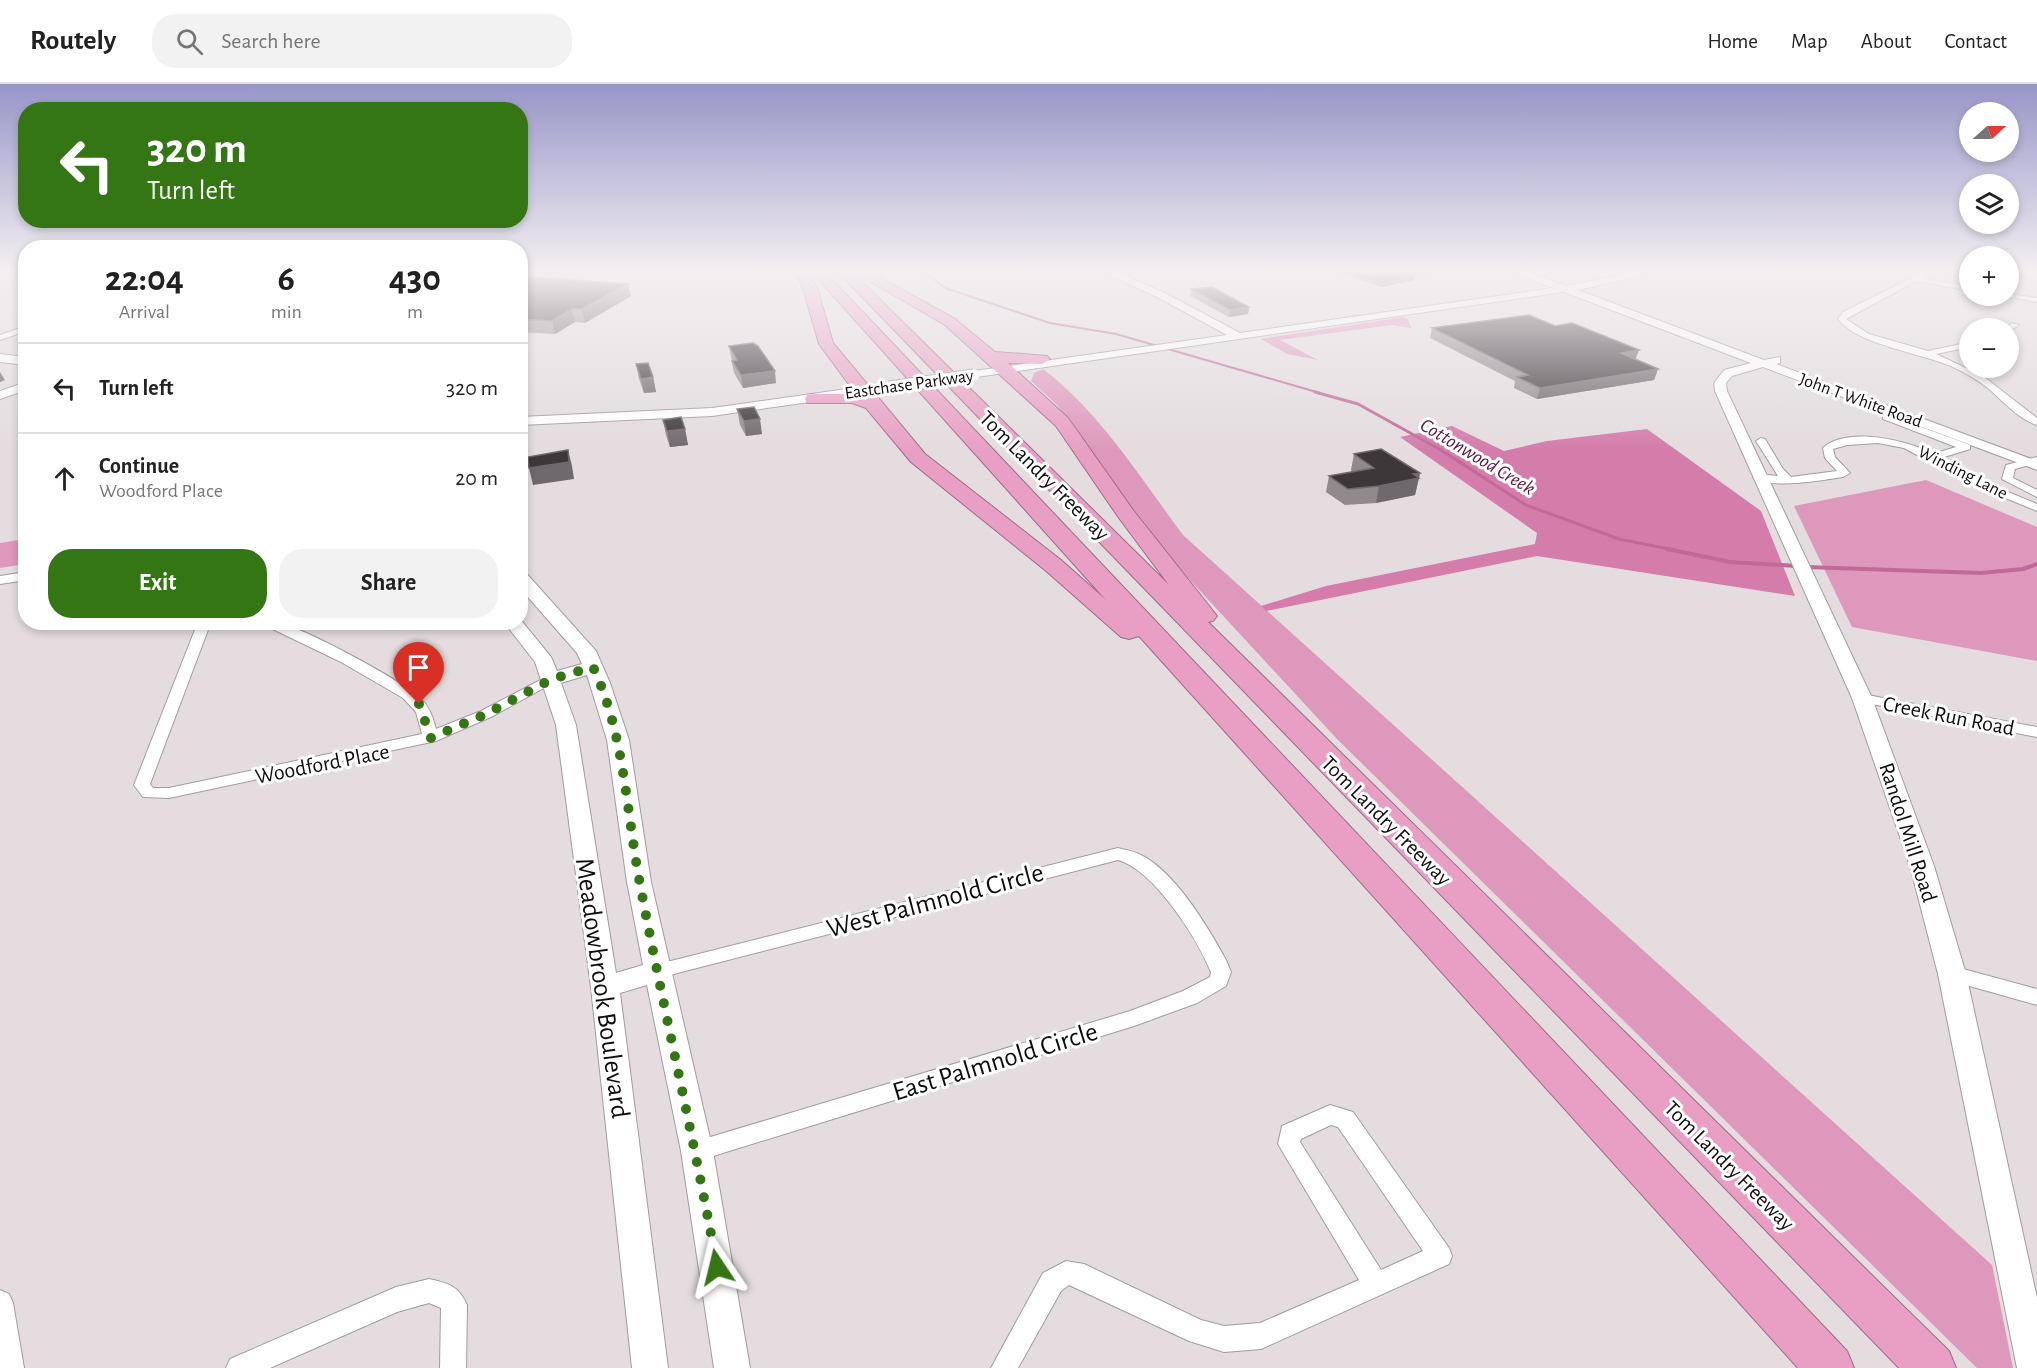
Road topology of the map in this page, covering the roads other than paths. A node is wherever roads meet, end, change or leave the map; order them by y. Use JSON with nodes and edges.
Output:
{"nodes":[{"id":1,"x":18,"y":331,"type":"edge"},
{"id":2,"x":822,"y":331,"type":"edge"},
{"id":3,"x":871,"y":331,"type":"edge"},
{"id":4,"x":901,"y":331,"type":"edge"},
{"id":5,"x":961,"y":331,"type":"edge"},
{"id":6,"x":1227,"y":331,"type":"edge"},
{"id":7,"x":1257,"y":331,"type":"edge"},
{"id":8,"x":1264,"y":331,"type":"edge"},
{"id":9,"x":1678,"y":331,"type":"edge"},
{"id":10,"x":1698,"y":331,"type":"edge"},
{"id":11,"x":1856,"y":331,"type":"edge"},
{"id":12,"x":1234,"y":335,"type":"junction"},
{"id":13,"x":0,"y":338,"type":"edge"},
{"id":14,"x":1959,"y":346,"type":"edge"},
{"id":15,"x":0,"y":349,"type":"edge"},
{"id":16,"x":18,"y":350,"type":"edge"},
{"id":17,"x":1926,"y":354,"type":"junction"},
{"id":18,"x":0,"y":358,"type":"edge"},
{"id":19,"x":18,"y":360,"type":"edge"},
{"id":20,"x":1776,"y":360,"type":"junction"},
{"id":21,"x":1047,"y":361,"type":"junction"},
{"id":22,"x":1761,"y":363,"type":"junction"},
{"id":23,"x":1005,"y":368,"type":"junction"},
{"id":24,"x":847,"y":372,"type":"junction"},
{"id":25,"x":18,"y":389,"type":"edge"},
{"id":26,"x":863,"y":393,"type":"junction"},
{"id":27,"x":0,"y":395,"type":"edge"},
{"id":28,"x":810,"y":395,"type":"junction"},
{"id":29,"x":696,"y":408,"type":"junction"},
{"id":30,"x":528,"y":411,"type":"edge"},
{"id":31,"x":1886,"y":417,"type":"dead end"},
{"id":32,"x":528,"y":421,"type":"edge"},
{"id":33,"x":2037,"y":422,"type":"edge"},
{"id":34,"x":1761,"y":441,"type":"dead end"},
{"id":35,"x":1934,"y":457,"type":"junction"},
{"id":36,"x":2035,"y":461,"type":"edge"},
{"id":37,"x":1758,"y":477,"type":"junction"},
{"id":38,"x":1789,"y":480,"type":"junction"},
{"id":39,"x":2037,"y":494,"type":"edge"},
{"id":40,"x":2037,"y":508,"type":"edge"},
{"id":41,"x":18,"y":577,"type":"edge"},
{"id":42,"x":0,"y":580,"type":"edge"},
{"id":43,"x":528,"y":586,"type":"edge"},
{"id":44,"x":202,"y":630,"type":"edge"},
{"id":45,"x":286,"y":630,"type":"edge"},
{"id":46,"x":519,"y":630,"type":"edge"},
{"id":47,"x":593,"y":667,"type":"junction"},
{"id":48,"x":552,"y":679,"type":"junction"},
{"id":49,"x":1862,"y":698,"type":"junction"},
{"id":50,"x":1281,"y":714,"type":"junction"},
{"id":51,"x":1232,"y":723,"type":"junction"},
{"id":52,"x":2037,"y":732,"type":"edge"},
{"id":53,"x":431,"y":738,"type":"junction"},
{"id":54,"x":1186,"y":917,"type":"joint"},
{"id":55,"x":658,"y":971,"type":"junction"},
{"id":56,"x":1952,"y":974,"type":"junction"},
{"id":57,"x":605,"y":987,"type":"junction"},
{"id":58,"x":2037,"y":997,"type":"edge"},
{"id":59,"x":696,"y":1151,"type":"junction"},
{"id":60,"x":1376,"y":1285,"type":"junction"},
{"id":61,"x":0,"y":1303,"type":"edge"},
{"id":62,"x":2035,"y":1365,"type":"edge"},
{"id":63,"x":11,"y":1368,"type":"edge"},
{"id":64,"x":239,"y":1368,"type":"edge"},
{"id":65,"x":453,"y":1368,"type":"edge"},
{"id":66,"x":650,"y":1368,"type":"edge"},
{"id":67,"x":732,"y":1368,"type":"edge"},
{"id":68,"x":1004,"y":1368,"type":"edge"},
{"id":69,"x":1830,"y":1368,"type":"edge"},
{"id":70,"x":1932,"y":1368,"type":"edge"}],
"edges":[{"from":1,"to":13,"type":"street"},
{"from":2,"to":24,"type":"highway"},
{"from":3,"to":51,"type":"highway","name":"Tom Landry Freeway"},
{"from":4,"to":50,"type":"highway","name":"Tom Landry Freeway"},
{"from":5,"to":23,"type":"highway"},
{"from":6,"to":12,"type":"main road"},
{"from":7,"to":12,"type":"main road"},
{"from":8,"to":12,"type":"main road"},
{"from":9,"to":22,"type":"main road","name":"John T White Road"},
{"from":10,"to":20,"type":"main road","name":"John T White Road"},
{"from":11,"to":17,"type":"street"},
{"from":12,"to":21,"type":"main road"},
{"from":12,"to":21,"type":"main road"},
{"from":14,"to":17,"type":"street"},
{"from":15,"to":16,"type":"main road"},
{"from":17,"to":33,"type":"street"},
{"from":18,"to":19,"type":"main road"},
{"from":20,"to":22,"type":"main road","name":"Randol Mill Road"},
{"from":20,"to":36,"type":"main road","name":"John T White Road"},
{"from":21,"to":23,"type":"highway"},
{"from":21,"to":23,"type":"highway"},
{"from":22,"to":36,"type":"main road","name":"John T White Road"},
{"from":22,"to":37,"type":"main road","name":"Randol Mill Road"},
{"from":23,"to":26,"type":"main road","name":"Eastchase Parkway","bridge":true},
{"from":23,"to":50,"type":"highway"},
{"from":24,"to":26,"type":"highway"},
{"from":24,"to":28,"type":"highway"},
{"from":25,"to":27,"type":"main road"},
{"from":26,"to":28,"type":"main road","name":"Eastchase Parkway"},
{"from":26,"to":28,"type":"highway"},
{"from":26,"to":51,"type":"highway"},
{"from":28,"to":29,"type":"main road","name":"Eastchase Parkway"},
{"from":28,"to":29,"type":"main road","name":"Eastchase Parkway"},
{"from":29,"to":30,"type":"main road","name":"Eastchase Parkway"},
{"from":29,"to":32,"type":"main road"},
{"from":31,"to":35,"type":"street"},
{"from":34,"to":38,"type":"street"},
{"from":35,"to":38,"type":"street","name":"Winding Lane"},
{"from":35,"to":40,"type":"street","name":"Winding Lane"},
{"from":36,"to":39,"type":"street"},
{"from":37,"to":38,"type":"street","name":"Winding Lane"},
{"from":37,"to":49,"type":"main road","name":"Randol Mill Road"},
{"from":41,"to":42,"type":"street"},
{"from":43,"to":47,"type":"main road"},
{"from":44,"to":53,"type":"street","name":"Woodford Place"},
{"from":45,"to":53,"type":"street"},
{"from":46,"to":48,"type":"main road","name":"Meadowbrook Boulevard"},
{"from":47,"to":48,"type":"main road"},
{"from":47,"to":55,"type":"main road"},
{"from":48,"to":53,"type":"street","name":"Woodford Place"},
{"from":48,"to":57,"type":"main road","name":"Meadowbrook Boulevard"},
{"from":49,"to":52,"type":"street","name":"Creek Run Road"},
{"from":49,"to":56,"type":"main road","name":"Randol Mill Road"},
{"from":50,"to":70,"type":"highway","name":"Tom Landry Freeway"},
{"from":51,"to":69,"type":"highway","name":"Tom Landry Freeway"},
{"from":54,"to":55,"type":"street","name":"West Palmnold Circle"},
{"from":54,"to":59,"type":"street","name":"East Palmnold Circle"},
{"from":55,"to":57,"type":"main road"},
{"from":55,"to":59,"type":"main road"},
{"from":56,"to":58,"type":"street"},
{"from":56,"to":62,"type":"main road","name":"Randol Mill Road"},
{"from":57,"to":66,"type":"main road","name":"Meadowbrook Boulevard"},
{"from":59,"to":67,"type":"main road"},
{"from":60,"to":60,"type":"street"},
{"from":60,"to":68,"type":"street"},
{"from":61,"to":63,"type":"street"},
{"from":64,"to":65,"type":"street"}]}
